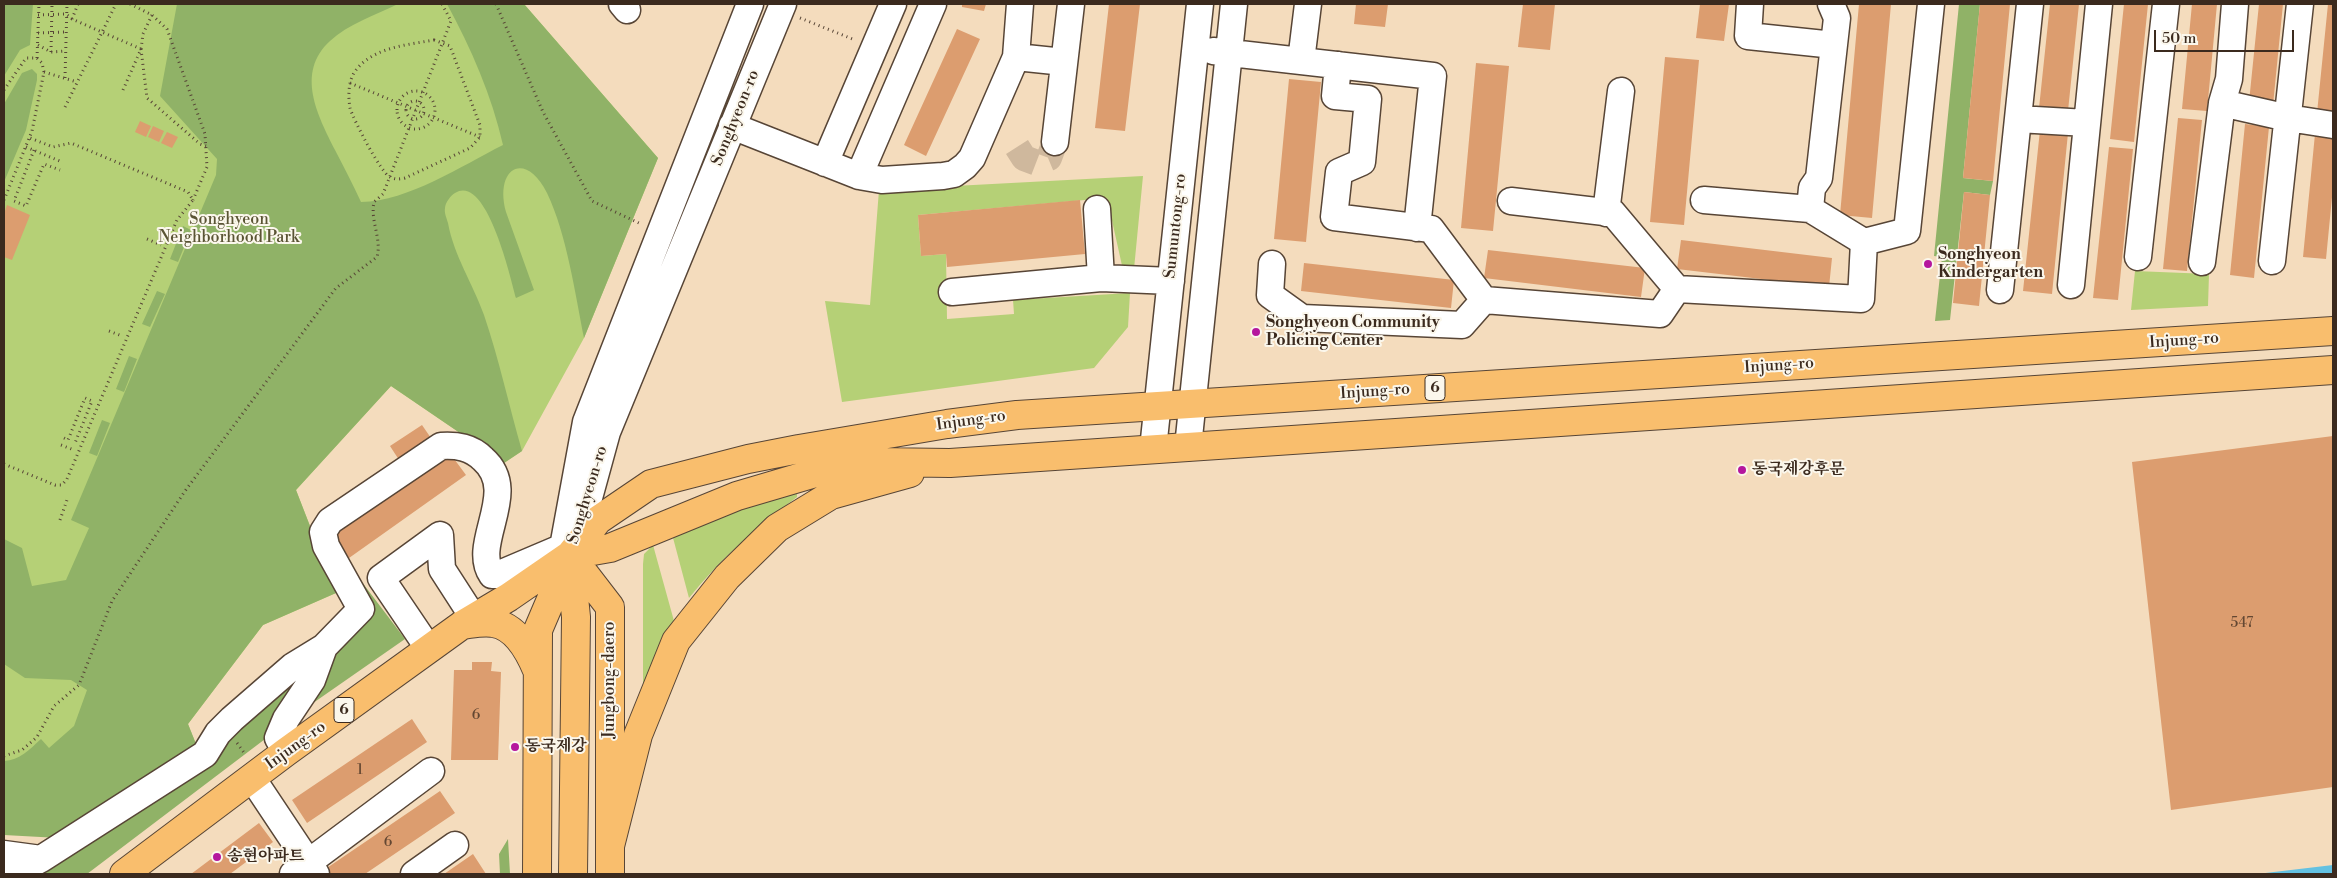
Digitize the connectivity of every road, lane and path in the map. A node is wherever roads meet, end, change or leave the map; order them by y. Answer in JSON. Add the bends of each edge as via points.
{"nodes":[{"id":1,"x":39,"y":4,"type":"edge"},
{"id":2,"x":52,"y":4,"type":"edge"},
{"id":3,"x":67,"y":4,"type":"edge"},
{"id":4,"x":78,"y":4,"type":"edge"},
{"id":5,"x":116,"y":4,"type":"edge"},
{"id":6,"x":130,"y":4,"type":"edge"},
{"id":7,"x":442,"y":4,"type":"edge"},
{"id":8,"x":496,"y":4,"type":"edge"},
{"id":9,"x":750,"y":4,"type":"edge"},
{"id":10,"x":893,"y":4,"type":"edge"},
{"id":11,"x":933,"y":4,"type":"edge"},
{"id":12,"x":1020,"y":4,"type":"edge"},
{"id":13,"x":1071,"y":4,"type":"edge"},
{"id":14,"x":1200,"y":4,"type":"edge"},
{"id":15,"x":1234,"y":4,"type":"edge"},
{"id":16,"x":1308,"y":4,"type":"edge"},
{"id":17,"x":1750,"y":4,"type":"edge"},
{"id":18,"x":1831,"y":4,"type":"edge"},
{"id":19,"x":1930,"y":4,"type":"edge"},
{"id":20,"x":2030,"y":4,"type":"edge"},
{"id":21,"x":2099,"y":4,"type":"edge"},
{"id":22,"x":2166,"y":4,"type":"edge"},
{"id":23,"x":2235,"y":4,"type":"edge"},
{"id":24,"x":2300,"y":4,"type":"edge"},
{"id":25,"x":790,"y":10,"type":"edge"},
{"id":26,"x":66,"y":14,"type":"junction"},
{"id":27,"x":38,"y":15,"type":"junction"},
{"id":28,"x":52,"y":15,"type":"junction"},
{"id":29,"x":152,"y":15,"type":"junction"},
{"id":30,"x":72,"y":19,"type":"junction"},
{"id":31,"x":101,"y":31,"type":"junction"},
{"id":32,"x":66,"y":32,"type":"junction"},
{"id":33,"x":38,"y":33,"type":"junction"},
{"id":34,"x":52,"y":33,"type":"junction"},
{"id":35,"x":442,"y":43,"type":"junction"},
{"id":36,"x":38,"y":45,"type":"junction"},
{"id":37,"x":1834,"y":46,"type":"junction"},
{"id":38,"x":874,"y":48,"type":"junction"},
{"id":39,"x":140,"y":49,"type":"junction"},
{"id":40,"x":1195,"y":49,"type":"junction"},
{"id":41,"x":66,"y":51,"type":"junction"},
{"id":42,"x":51,"y":52,"type":"junction"},
{"id":43,"x":1228,"y":52,"type":"junction"},
{"id":44,"x":1016,"y":57,"type":"junction"},
{"id":45,"x":37,"y":58,"type":"junction"},
{"id":46,"x":1301,"y":61,"type":"junction"},
{"id":47,"x":1064,"y":62,"type":"junction"},
{"id":48,"x":1338,"y":65,"type":"junction"},
{"id":49,"x":44,"y":72,"type":"junction"},
{"id":50,"x":65,"y":78,"type":"junction"},
{"id":51,"x":77,"y":82,"type":"junction"},
{"id":52,"x":350,"y":83,"type":"junction"},
{"id":53,"x":4,"y":90,"type":"edge"},
{"id":54,"x":123,"y":90,"type":"dead end"},
{"id":55,"x":1622,"y":91,"type":"dead end"},
{"id":56,"x":423,"y":92,"type":"junction"},
{"id":57,"x":419,"y":101,"type":"junction"},
{"id":58,"x":398,"y":103,"type":"junction"},
{"id":59,"x":2222,"y":104,"type":"junction"},
{"id":60,"x":407,"y":106,"type":"junction"},
{"id":61,"x":66,"y":107,"type":"dead end"},
{"id":62,"x":416,"y":110,"type":"junction"},
{"id":63,"x":424,"y":113,"type":"junction"},
{"id":64,"x":434,"y":117,"type":"junction"},
{"id":65,"x":2288,"y":118,"type":"junction"},
{"id":66,"x":412,"y":119,"type":"junction"},
{"id":67,"x":2018,"y":119,"type":"junction"},
{"id":68,"x":2087,"y":123,"type":"junction"},
{"id":69,"x":2333,"y":125,"type":"edge"},
{"id":70,"x":732,"y":126,"type":"junction"},
{"id":71,"x":409,"y":128,"type":"junction"},
{"id":72,"x":480,"y":136,"type":"junction"},
{"id":73,"x":30,"y":138,"type":"junction"},
{"id":74,"x":1055,"y":142,"type":"tunnel mouth"},
{"id":75,"x":206,"y":146,"type":"junction"},
{"id":76,"x":26,"y":147,"type":"junction"},
{"id":77,"x":34,"y":150,"type":"junction"},
{"id":78,"x":62,"y":162,"type":"dead end"},
{"id":79,"x":825,"y":163,"type":"junction"},
{"id":80,"x":60,"y":170,"type":"dead end"},
{"id":81,"x":859,"y":176,"type":"junction"},
{"id":82,"x":390,"y":177,"type":"junction"},
{"id":83,"x":1809,"y":192,"type":"junction"},
{"id":84,"x":4,"y":200,"type":"edge"},
{"id":85,"x":193,"y":200,"type":"junction"},
{"id":86,"x":1704,"y":200,"type":"dead end"},
{"id":87,"x":1511,"y":201,"type":"dead end"},
{"id":88,"x":1097,"y":209,"type":"dead end"},
{"id":89,"x":1606,"y":213,"type":"junction"},
{"id":90,"x":644,"y":225,"type":"dead end"},
{"id":91,"x":1417,"y":228,"type":"junction"},
{"id":92,"x":147,"y":239,"type":"dead end"},
{"id":93,"x":1864,"y":242,"type":"junction"},
{"id":94,"x":160,"y":245,"type":"dead end"},
{"id":95,"x":2138,"y":257,"type":"dead end"},
{"id":96,"x":2272,"y":261,"type":"dead end"},
{"id":97,"x":2202,"y":262,"type":"dead end"},
{"id":98,"x":1272,"y":264,"type":"dead end"},
{"id":99,"x":1101,"y":278,"type":"junction"},
{"id":100,"x":1170,"y":281,"type":"junction"},
{"id":101,"x":2070,"y":285,"type":"dead end"},
{"id":102,"x":1677,"y":289,"type":"junction"},
{"id":103,"x":2000,"y":290,"type":"dead end"},
{"id":104,"x":952,"y":292,"type":"dead end"},
{"id":105,"x":1484,"y":300,"type":"junction"},
{"id":106,"x":109,"y":331,"type":"dead end"},
{"id":107,"x":2333,"y":331,"type":"edge"},
{"id":108,"x":122,"y":336,"type":"dead end"},
{"id":109,"x":2333,"y":370,"type":"edge"},
{"id":110,"x":1193,"y":404,"type":"junction"},
{"id":111,"x":1158,"y":406,"type":"junction"},
{"id":112,"x":64,"y":438,"type":"dead end"},
{"id":113,"x":77,"y":444,"type":"dead end"},
{"id":114,"x":62,"y":445,"type":"dead end"},
{"id":115,"x":1188,"y":446,"type":"junction"},
{"id":116,"x":1153,"y":449,"type":"junction"},
{"id":117,"x":74,"y":450,"type":"dead end"},
{"id":118,"x":950,"y":463,"type":"junction"},
{"id":119,"x":4,"y":464,"type":"edge"},
{"id":120,"x":67,"y":500,"type":"dead end"},
{"id":121,"x":60,"y":520,"type":"dead end"},
{"id":122,"x":567,"y":551,"type":"junction"},
{"id":123,"x":467,"y":621,"type":"junction"},
{"id":124,"x":324,"y":647,"type":"junction"},
{"id":125,"x":429,"y":649,"type":"junction"},
{"id":126,"x":538,"y":673,"type":"junction"},
{"id":127,"x":286,"y":752,"type":"junction"},
{"id":128,"x":4,"y":756,"type":"edge"},
{"id":129,"x":431,"y":771,"type":"dead end"},
{"id":130,"x":252,"y":778,"type":"junction"},
{"id":131,"x":455,"y":845,"type":"dead end"},
{"id":132,"x":610,"y":846,"type":"junction"},
{"id":133,"x":4,"y":854,"type":"edge"},
{"id":134,"x":41,"y":859,"type":"junction"},
{"id":135,"x":306,"y":871,"type":"edge"},
{"id":136,"x":13,"y":874,"type":"edge"},
{"id":137,"x":124,"y":874,"type":"edge"},
{"id":138,"x":414,"y":874,"type":"edge"},
{"id":139,"x":537,"y":874,"type":"edge"},
{"id":140,"x":573,"y":874,"type":"edge"},
{"id":141,"x":610,"y":874,"type":"edge"}],
"edges":[{"from":1,"to":27,"type":"path"},
{"from":2,"to":28,"type":"path"},
{"from":3,"to":26,"type":"path"},
{"from":4,"to":30,"type":"path"},
{"from":5,"to":31,"type":"path"},
{"from":6,"to":29,"type":"path"},
{"from":7,"to":35,"type":"path","via":[[451,21]]},
{"from":8,"to":90,"type":"path","via":[[543,112],[592,201]]},
{"from":9,"to":122,"type":"street","name":"Songhyeon-ro","via":[[586,422]]},
{"from":10,"to":38,"type":"street"},
{"from":11,"to":81,"type":"street"},
{"from":12,"to":44,"type":"street"},
{"from":13,"to":47,"type":"street"},
{"from":14,"to":40,"type":"street","name":"Sumuntong-ro"},
{"from":15,"to":43,"type":"street"},
{"from":16,"to":46,"type":"street"},
{"from":17,"to":37,"type":"street","via":[[1748,36]]},
{"from":18,"to":37,"type":"street","via":[[1837,18]]},
{"from":19,"to":93,"type":"street","via":[[1907,232]]},
{"from":20,"to":67,"type":"street"},
{"from":21,"to":68,"type":"street"},
{"from":22,"to":95,"type":"street"},
{"from":23,"to":59,"type":"street","via":[[2229,79]]},
{"from":24,"to":65,"type":"street"},
{"from":25,"to":38,"type":"path"},
{"from":25,"to":70,"type":"street","name":"Songhyeon-ro"},
{"from":26,"to":28,"type":"path"},
{"from":26,"to":30,"type":"path"},
{"from":26,"to":32,"type":"path"},
{"from":27,"to":28,"type":"path"},
{"from":27,"to":33,"type":"path"},
{"from":28,"to":34,"type":"path"},
{"from":29,"to":39,"type":"path"},
{"from":29,"to":75,"type":"path","via":[[167,29],[205,134]]},
{"from":30,"to":31,"type":"path"},
{"from":31,"to":39,"type":"path"},
{"from":31,"to":51,"type":"path"},
{"from":32,"to":34,"type":"path"},
{"from":32,"to":41,"type":"path"},
{"from":33,"to":34,"type":"path"},
{"from":33,"to":36,"type":"path"},
{"from":34,"to":42,"type":"path"},
{"from":35,"to":52,"type":"path","via":[[434,40],[396,46],[356,70]]},
{"from":35,"to":56,"type":"path"},
{"from":35,"to":72,"type":"path","via":[[450,46],[480,125]]},
{"from":36,"to":42,"type":"path"},
{"from":36,"to":45,"type":"path"},
{"from":37,"to":83,"type":"street","via":[[1819,178]]},
{"from":38,"to":79,"type":"street"},
{"from":39,"to":54,"type":"path"},
{"from":39,"to":75,"type":"path","via":[[147,98]]},
{"from":40,"to":43,"type":"street"},
{"from":40,"to":100,"type":"street","name":"Sumuntong-ro"},
{"from":41,"to":42,"type":"path"},
{"from":41,"to":50,"type":"path"},
{"from":43,"to":46,"type":"street"},
{"from":43,"to":110,"type":"street"},
{"from":44,"to":47,"type":"street"},
{"from":44,"to":81,"type":"street","via":[[972,158],[965,166],[954,174],[943,176],[882,180]]},
{"from":45,"to":49,"type":"path","via":[[42,62]]},
{"from":45,"to":53,"type":"path","via":[[26,58],[20,63]]},
{"from":46,"to":48,"type":"street"},
{"from":47,"to":74,"type":"street"},
{"from":48,"to":91,"type":"street","via":[[1433,76]]},
{"from":48,"to":91,"type":"street","via":[[1335,96],[1368,99],[1362,162],[1339,172],[1334,217]]},
{"from":49,"to":50,"type":"path"},
{"from":49,"to":73,"type":"path"},
{"from":50,"to":51,"type":"path"},
{"from":51,"to":61,"type":"path"},
{"from":52,"to":58,"type":"path"},
{"from":52,"to":82,"type":"path","via":[[350,109],[380,168]]},
{"from":55,"to":89,"type":"street"},
{"from":56,"to":57,"type":"path"},
{"from":56,"to":58,"type":"path","via":[[406,94]]},
{"from":56,"to":64,"type":"path","via":[[432,100]]},
{"from":57,"to":60,"type":"path"},
{"from":57,"to":62,"type":"path"},
{"from":57,"to":63,"type":"path","via":[[424,105]]},
{"from":58,"to":60,"type":"path"},
{"from":58,"to":71,"type":"path","via":[[397,114]]},
{"from":59,"to":65,"type":"street"},
{"from":59,"to":97,"type":"street"},
{"from":60,"to":62,"type":"path"},
{"from":60,"to":66,"type":"path","via":[[406,112]]},
{"from":62,"to":63,"type":"path"},
{"from":62,"to":66,"type":"path"},
{"from":63,"to":64,"type":"path"},
{"from":63,"to":66,"type":"path","via":[[418,119]]},
{"from":64,"to":71,"type":"path","via":[[426,126]]},
{"from":64,"to":72,"type":"path"},
{"from":65,"to":69,"type":"street"},
{"from":65,"to":96,"type":"street"},
{"from":66,"to":71,"type":"path"},
{"from":67,"to":68,"type":"street"},
{"from":67,"to":103,"type":"street"},
{"from":68,"to":101,"type":"street"},
{"from":70,"to":79,"type":"street"},
{"from":70,"to":122,"type":"street","name":"Songhyeon-ro","via":[[607,432],[581,526]]},
{"from":71,"to":82,"type":"path"},
{"from":72,"to":82,"type":"path","via":[[470,148],[405,178]]},
{"from":73,"to":76,"type":"path"},
{"from":73,"to":85,"type":"path","via":[[53,147],[71,143],[188,192]]},
{"from":75,"to":85,"type":"path","via":[[207,167]]},
{"from":76,"to":77,"type":"path"},
{"from":76,"to":84,"type":"path"},
{"from":77,"to":78,"type":"path"},
{"from":77,"to":80,"type":"path","via":[[14,201],[26,206],[44,164]]},
{"from":79,"to":81,"type":"street"},
{"from":82,"to":128,"type":"path","via":[[372,210],[379,243],[377,257],[336,288],[185,491],[112,600],[79,685],[54,706],[37,737],[22,750]]},
{"from":83,"to":86,"type":"street"},
{"from":83,"to":93,"type":"street"},
{"from":85,"to":119,"type":"path","via":[[176,220],[67,479],[55,485]]},
{"from":87,"to":89,"type":"street"},
{"from":88,"to":99,"type":"street"},
{"from":89,"to":102,"type":"street","via":[[1613,214]]},
{"from":91,"to":105,"type":"street","via":[[1431,230]]},
{"from":92,"to":94,"type":"path"},
{"from":93,"to":102,"type":"street","via":[[1862,299]]},
{"from":98,"to":105,"type":"street","via":[[1270,295],[1302,318],[1462,325]]},
{"from":99,"to":100,"type":"street"},
{"from":99,"to":104,"type":"street"},
{"from":100,"to":111,"type":"street","name":"Sumuntong-ro"},
{"from":102,"to":105,"type":"street","via":[[1660,314]]},
{"from":106,"to":108,"type":"path"},
{"from":107,"to":110,"type":"main road","name":"Injung-ro","number":"6"},
{"from":109,"to":115,"type":"main road","name":"Injung-ro","number":"6"},
{"from":110,"to":111,"type":"main road","name":"Injung-ro","number":"6"},
{"from":110,"to":115,"type":"street"},
{"from":111,"to":116,"type":"street","name":"Sumuntong-ro"},
{"from":111,"to":122,"type":"main road","name":"Injung-ro","number":"6","via":[[1017,415],[947,424],[748,459],[651,484],[598,520]]},
{"from":112,"to":113,"type":"path","via":[[68,440],[85,398],[92,401]]},
{"from":114,"to":117,"type":"path"},
{"from":115,"to":116,"type":"main road","name":"Injung-ro","number":"6"},
{"from":116,"to":118,"type":"main road","name":"Injung-ro","number":"6"},
{"from":118,"to":122,"type":"main road","name":"Injung-ro","number":"6","via":[[877,462],[816,473],[737,496],[610,548]]},
{"from":118,"to":132,"type":"main road","via":[[831,495],[777,528],[727,577],[676,641],[638,735]]},
{"from":120,"to":121,"type":"path"},
{"from":122,"to":123,"type":"main road","name":"Injung-ro","number":"6","via":[[509,597]]},
{"from":122,"to":124,"type":"street","via":[[492,575],[486,555],[497,502],[497,483],[492,466],[478,454],[458,445],[441,446],[330,521],[323,532],[326,546],[361,609]]},
{"from":122,"to":126,"type":"main road","via":[[538,630]]},
{"from":122,"to":132,"type":"main road","name":"Jungbong-daero","via":[[610,607]]},
{"from":122,"to":140,"type":"main road","via":[[576,617]]},
{"from":123,"to":125,"type":"main road","name":"Injung-ro","number":"6"},
{"from":123,"to":125,"type":"street","via":[[442,569],[440,535],[381,578]]},
{"from":123,"to":126,"type":"main road","via":[[494,623],[515,634],[528,649]]},
{"from":124,"to":127,"type":"street","via":[[312,680],[286,719],[278,738]]},
{"from":124,"to":134,"type":"street","via":[[293,666],[232,719],[218,733],[205,754]]},
{"from":125,"to":127,"type":"main road","name":"Injung-ro","number":"6"},
{"from":126,"to":139,"type":"main road"},
{"from":127,"to":130,"type":"main road","name":"Injung-ro","number":"6"},
{"from":129,"to":135,"type":"street"},
{"from":130,"to":135,"type":"street"},
{"from":130,"to":137,"type":"main road","name":"Injung-ro","number":"6"},
{"from":131,"to":138,"type":"street"},
{"from":132,"to":141,"type":"main road","name":"Jungbong-daero"},
{"from":133,"to":134,"type":"street"},
{"from":134,"to":136,"type":"street"}]}
